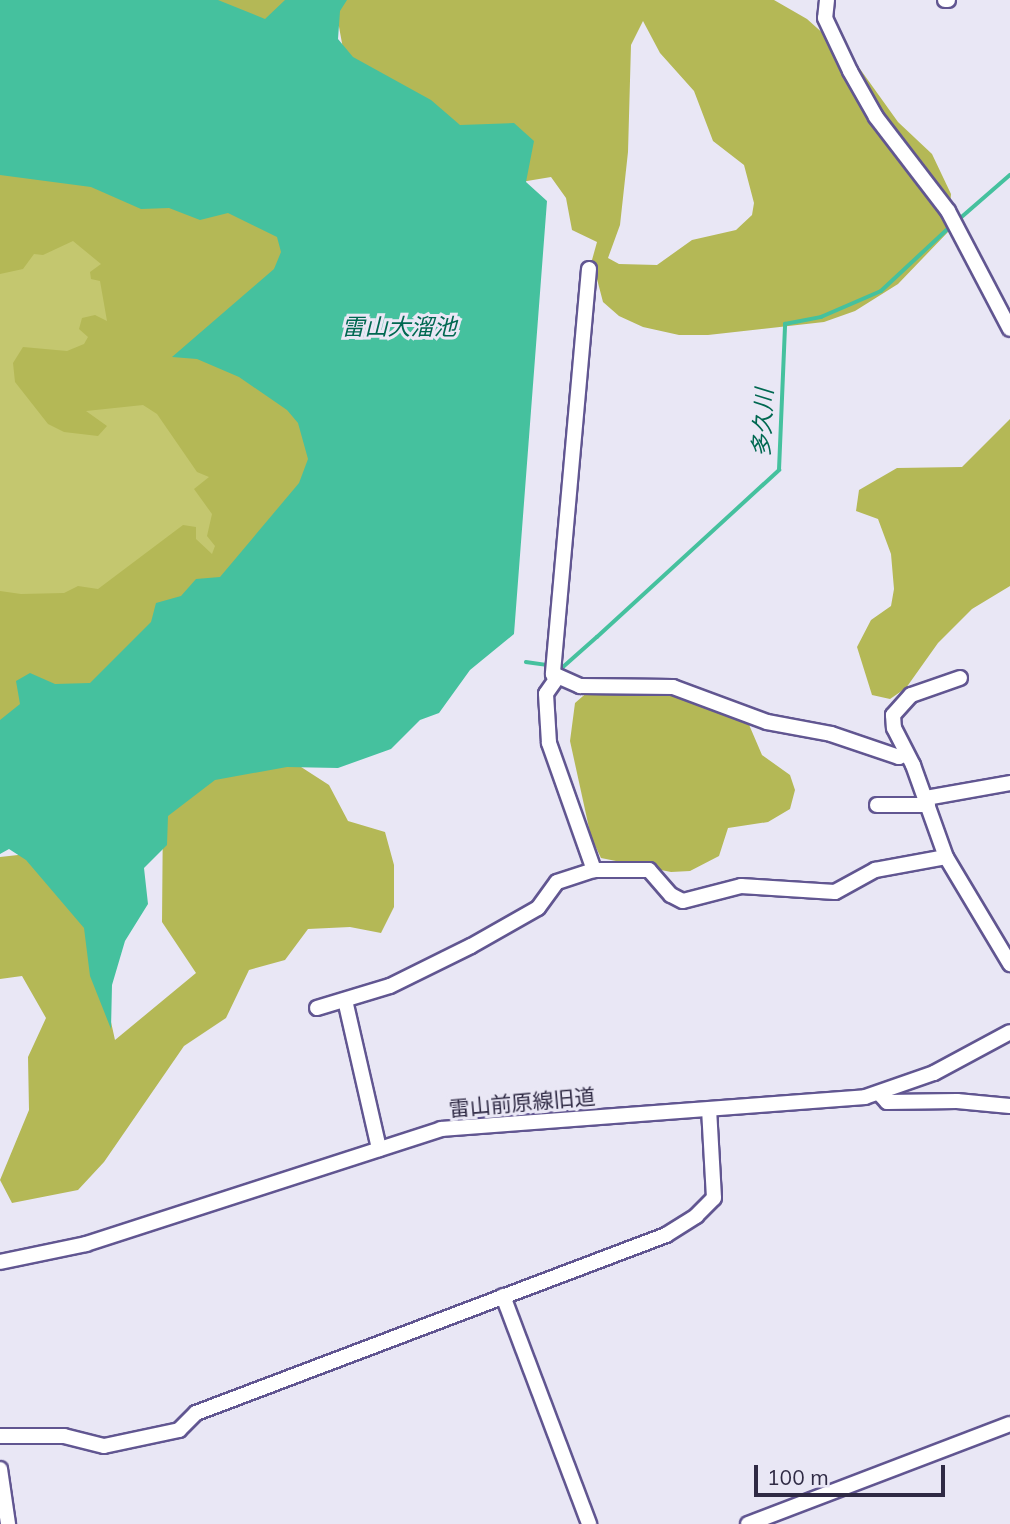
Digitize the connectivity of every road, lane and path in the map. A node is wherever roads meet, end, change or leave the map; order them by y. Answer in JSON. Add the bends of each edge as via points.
{"nodes":[{"id":1,"x":827,"y":0,"type":"edge"},
{"id":2,"x":589,"y":269,"type":"dead end"},
{"id":3,"x":1010,"y":329,"type":"edge"},
{"id":4,"x":554,"y":671,"type":"junction"},
{"id":5,"x":960,"y":678,"type":"dead end"},
{"id":6,"x":905,"y":753,"type":"junction"},
{"id":7,"x":1010,"y":783,"type":"edge"},
{"id":8,"x":927,"y":801,"type":"junction"},
{"id":9,"x":877,"y":805,"type":"dead end"},
{"id":10,"x":946,"y":858,"type":"junction"},
{"id":11,"x":594,"y":870,"type":"junction"},
{"id":12,"x":1010,"y":964,"type":"edge"},
{"id":13,"x":345,"y":1000,"type":"junction"},
{"id":14,"x":317,"y":1008,"type":"dead end"},
{"id":15,"x":1010,"y":1032,"type":"edge"},
{"id":16,"x":879,"y":1093,"type":"junction"},
{"id":17,"x":1010,"y":1106,"type":"edge"},
{"id":18,"x":709,"y":1109,"type":"junction"},
{"id":19,"x":379,"y":1149,"type":"junction"},
{"id":20,"x":0,"y":1262,"type":"edge"},
{"id":21,"x":503,"y":1296,"type":"junction"},
{"id":22,"x":1010,"y":1424,"type":"edge"},
{"id":23,"x":0,"y":1436,"type":"edge"},
{"id":24,"x":0,"y":1469,"type":"edge"},
{"id":25,"x":8,"y":1524,"type":"edge"},
{"id":26,"x":589,"y":1524,"type":"edge"},
{"id":27,"x":748,"y":1524,"type":"edge"}],
"edges":[{"from":1,"to":3,"type":"street","via":[[830,33],[869,105],[948,211]]},
{"from":2,"to":4,"type":"street"},
{"from":4,"to":6,"type":"street","via":[[580,686],[673,687],[767,722],[831,734],[899,757]]},
{"from":4,"to":11,"type":"street","via":[[546,694],[549,743]]},
{"from":5,"to":6,"type":"street","via":[[911,695],[899,705],[894,727]]},
{"from":6,"to":8,"type":"street"},
{"from":7,"to":8,"type":"street"},
{"from":8,"to":9,"type":"street"},
{"from":8,"to":10,"type":"street"},
{"from":10,"to":11,"type":"street","via":[[875,870],[835,892],[741,886],[683,901],[671,895],[649,870]]},
{"from":10,"to":12,"type":"street"},
{"from":11,"to":13,"type":"street","via":[[557,882],[538,908],[471,946],[390,986]]},
{"from":13,"to":14,"type":"street"},
{"from":13,"to":19,"type":"street"},
{"from":15,"to":16,"type":"street","name":"雷山前原線旧道","via":[[934,1073]]},
{"from":16,"to":17,"type":"street","via":[[887,1102]]},
{"from":16,"to":18,"type":"street","name":"雷山前原線旧道"},
{"from":18,"to":19,"type":"street","name":"雷山前原線旧道","via":[[479,1124],[441,1129]]},
{"from":18,"to":21,"type":"street","via":[[716,1186],[714,1198],[696,1216],[666,1235]]},
{"from":19,"to":20,"type":"street","name":"雷山前原線旧道","via":[[96,1242]]},
{"from":21,"to":23,"type":"street","via":[[195,1413],[179,1430],[134,1443],[104,1446],[64,1436]]},
{"from":21,"to":26,"type":"street"},
{"from":22,"to":27,"type":"street"},
{"from":24,"to":25,"type":"street"}]}
